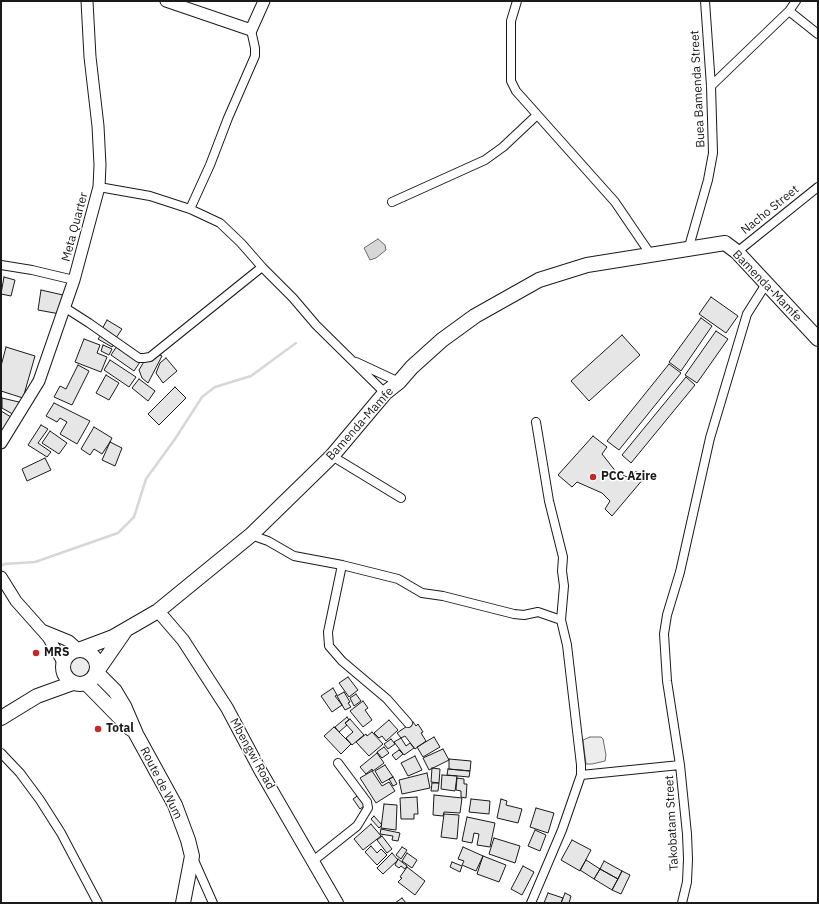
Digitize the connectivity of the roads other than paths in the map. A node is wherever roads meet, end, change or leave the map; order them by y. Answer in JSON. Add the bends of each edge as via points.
{"nodes":[{"id":1,"x":87,"y":1,"type":"edge"},
{"id":2,"x":166,"y":1,"type":"edge"},
{"id":3,"x":264,"y":1,"type":"edge"},
{"id":4,"x":517,"y":1,"type":"edge"},
{"id":5,"x":705,"y":1,"type":"edge"},
{"id":6,"x":796,"y":1,"type":"edge"},
{"id":7,"x":789,"y":11,"type":"junction"},
{"id":8,"x":251,"y":30,"type":"junction"},
{"id":9,"x":818,"y":34,"type":"edge"},
{"id":10,"x":711,"y":86,"type":"junction"},
{"id":11,"x":537,"y":115,"type":"junction"},
{"id":12,"x":99,"y":187,"type":"junction"},
{"id":13,"x":818,"y":187,"type":"edge"},
{"id":14,"x":392,"y":202,"type":"dead end"},
{"id":15,"x":190,"y":209,"type":"junction"},
{"id":16,"x":689,"y":247,"type":"junction"},
{"id":17,"x":737,"y":252,"type":"junction"},
{"id":18,"x":651,"y":255,"type":"junction"},
{"id":19,"x":1,"y":265,"type":"edge"},
{"id":20,"x":262,"y":267,"type":"junction"},
{"id":21,"x":74,"y":280,"type":"junction"},
{"id":22,"x":766,"y":284,"type":"junction"},
{"id":23,"x":64,"y":308,"type":"junction"},
{"id":24,"x":818,"y":339,"type":"edge"},
{"id":25,"x":349,"y":359,"type":"junction"},
{"id":26,"x":399,"y":382,"type":"junction"},
{"id":27,"x":385,"y":393,"type":"junction"},
{"id":28,"x":536,"y":422,"type":"dead end"},
{"id":29,"x":1,"y":443,"type":"edge"},
{"id":30,"x":332,"y":456,"type":"junction"},
{"id":31,"x":401,"y":498,"type":"dead end"},
{"id":32,"x":251,"y":535,"type":"junction"},
{"id":33,"x":342,"y":565,"type":"junction"},
{"id":34,"x":1,"y":577,"type":"edge"},
{"id":35,"x":158,"y":610,"type":"junction"},
{"id":36,"x":561,"y":620,"type":"junction"},
{"id":37,"x":41,"y":630,"type":"junction"},
{"id":38,"x":126,"y":630,"type":"junction"},
{"id":39,"x":79,"y":649,"type":"junction"},
{"id":40,"x":63,"y":663,"type":"junction"},
{"id":41,"x":97,"y":672,"type":"junction"},
{"id":42,"x":79,"y":683,"type":"junction"},
{"id":43,"x":37,"y":696,"type":"junction"},
{"id":44,"x":1,"y":718,"type":"edge"},
{"id":45,"x":408,"y":723,"type":"dead end"},
{"id":46,"x":136,"y":734,"type":"junction"},
{"id":47,"x":1,"y":753,"type":"edge"},
{"id":48,"x":338,"y":763,"type":"dead end"},
{"id":49,"x":680,"y":765,"type":"junction"},
{"id":50,"x":581,"y":775,"type":"junction"},
{"id":51,"x":192,"y":856,"type":"junction"},
{"id":52,"x":313,"y":861,"type":"junction"},
{"id":53,"x":98,"y":903,"type":"edge"},
{"id":54,"x":183,"y":903,"type":"edge"},
{"id":55,"x":213,"y":903,"type":"edge"},
{"id":56,"x":337,"y":903,"type":"edge"},
{"id":57,"x":532,"y":903,"type":"edge"},
{"id":58,"x":682,"y":903,"type":"edge"}],
"edges":[{"from":1,"to":12,"type":"main road","name":"Meta Quarter","via":[[98,126]]},
{"from":2,"to":8,"type":"main road"},
{"from":3,"to":8,"type":"main road"},
{"from":4,"to":11,"type":"street","via":[[510,21],[512,81],[516,91]]},
{"from":5,"to":10,"type":"street","name":"Buea Bamenda Street"},
{"from":6,"to":7,"type":"street"},
{"from":7,"to":9,"type":"street"},
{"from":7,"to":10,"type":"street"},
{"from":8,"to":15,"type":"street","via":[[255,56]]},
{"from":10,"to":16,"type":"street","name":"Buea Bamenda Street","via":[[713,153]]},
{"from":11,"to":14,"type":"street","via":[[485,160]]},
{"from":11,"to":18,"type":"street","via":[[615,202]]},
{"from":12,"to":15,"type":"street","via":[[150,196]]},
{"from":12,"to":21,"type":"main road","name":"Meta Quarter"},
{"from":13,"to":17,"type":"street","name":"Nacho Street"},
{"from":15,"to":20,"type":"street","via":[[220,223]]},
{"from":16,"to":17,"type":"highway","name":"Bamenda-Mamfe","via":[[724,243]]},
{"from":16,"to":18,"type":"highway","name":"Bamenda-Mamfe"},
{"from":17,"to":22,"type":"highway","name":"Bamenda-Mamfe"},
{"from":18,"to":26,"type":"highway","name":"Bamenda-Mamfe","via":[[587,265],[539,280],[476,316],[442,340]]},
{"from":19,"to":21,"type":"street"},
{"from":20,"to":23,"type":"street","via":[[150,357],[139,358]]},
{"from":20,"to":25,"type":"street"},
{"from":21,"to":23,"type":"main road","name":"Meta Quarter"},
{"from":22,"to":24,"type":"highway","name":"Bamenda-Mamfe"},
{"from":22,"to":49,"type":"street","name":"Takobatam Street","via":[[747,314],[710,438],[680,572],[667,615],[664,650]]},
{"from":23,"to":29,"type":"main road","name":"Meta Quarter","via":[[38,381]]},
{"from":25,"to":26,"type":"street"},
{"from":25,"to":27,"type":"street"},
{"from":26,"to":27,"type":"highway","name":"Bamenda-Mamfe"},
{"from":27,"to":30,"type":"highway","name":"Bamenda-Mamfe"},
{"from":28,"to":36,"type":"street","via":[[549,501],[563,557]]},
{"from":30,"to":31,"type":"street"},
{"from":30,"to":32,"type":"highway","name":"Bamenda-Mamfe"},
{"from":32,"to":33,"type":"street","via":[[268,540],[294,556]]},
{"from":32,"to":35,"type":"highway","name":"Bamenda-Mamfe"},
{"from":33,"to":36,"type":"street","via":[[398,579],[422,593],[514,614],[538,612]]},
{"from":33,"to":45,"type":"street","via":[[328,632],[330,646],[342,661],[388,699]]},
{"from":34,"to":37,"type":"main road","via":[[16,601]]},
{"from":35,"to":38,"type":"highway","name":"Bamenda-Mamfe"},
{"from":35,"to":52,"type":"main road","name":"Mbengwi Road","via":[[183,640],[227,708]]},
{"from":36,"to":50,"type":"street","via":[[567,645]]},
{"from":37,"to":39,"type":"main road","via":[[69,641]]},
{"from":37,"to":40,"type":"main road"},
{"from":38,"to":39,"type":"highway","name":"Bamenda-Mamfe"},
{"from":38,"to":41,"type":"highway","name":"Bamenda-Mamfe"},
{"from":39,"to":40,"type":"highway","via":[[69,653]]},
{"from":39,"to":41,"type":"highway","via":[[87,650],[96,658]]},
{"from":40,"to":42,"type":"highway","via":[[65,675]]},
{"from":40,"to":43,"type":"highway","via":[[55,678]]},
{"from":41,"to":42,"type":"highway","via":[[92,680]]},
{"from":41,"to":46,"type":"highway","via":[[115,691]]},
{"from":42,"to":43,"type":"highway"},
{"from":42,"to":46,"type":"highway"},
{"from":43,"to":44,"type":"highway"},
{"from":46,"to":51,"type":"highway","name":"Route de Wum","via":[[175,804]]},
{"from":47,"to":53,"type":"street","via":[[40,800],[61,833]]},
{"from":48,"to":52,"type":"street","via":[[368,802],[368,808],[357,826]]},
{"from":49,"to":50,"type":"street"},
{"from":49,"to":58,"type":"street","name":"Takobatam Street","via":[[688,859],[687,882]]},
{"from":50,"to":57,"type":"street"},
{"from":51,"to":54,"type":"highway","name":"Route de Wum"},
{"from":51,"to":55,"type":"street"},
{"from":52,"to":56,"type":"main road","name":"Mbengwi Road"}]}
